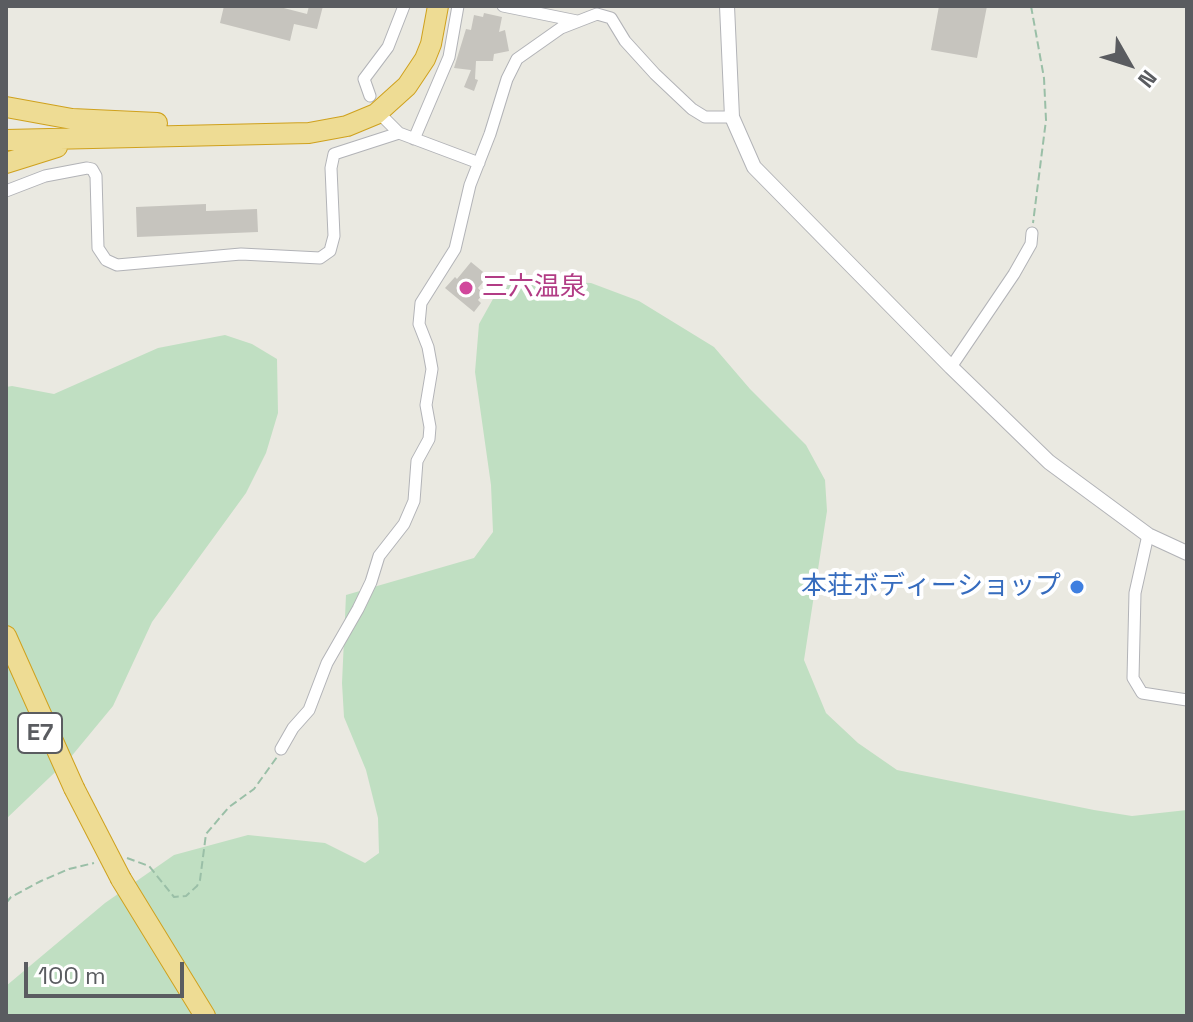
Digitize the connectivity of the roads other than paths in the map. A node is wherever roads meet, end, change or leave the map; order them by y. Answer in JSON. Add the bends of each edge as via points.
{"nodes":[{"id":1,"x":404,"y":6,"type":"edge"},
{"id":2,"x":425,"y":6,"type":"edge"},
{"id":3,"x":438,"y":6,"type":"edge"},
{"id":4,"x":458,"y":6,"type":"edge"},
{"id":5,"x":503,"y":6,"type":"edge"},
{"id":6,"x":727,"y":6,"type":"edge"},
{"id":7,"x":577,"y":21,"type":"junction"},
{"id":8,"x":370,"y":96,"type":"dead end"},
{"id":9,"x":6,"y":107,"type":"edge"},
{"id":10,"x":732,"y":117,"type":"junction"},
{"id":11,"x":385,"y":119,"type":"dead end"},
{"id":12,"x":133,"y":123,"type":"junction"},
{"id":13,"x":6,"y":129,"type":"edge"},
{"id":14,"x":399,"y":133,"type":"junction"},
{"id":15,"x":97,"y":139,"type":"junction"},
{"id":16,"x":414,"y":139,"type":"junction"},
{"id":17,"x":6,"y":140,"type":"edge"},
{"id":18,"x":6,"y":163,"type":"edge"},
{"id":19,"x":479,"y":163,"type":"junction"},
{"id":20,"x":6,"y":191,"type":"edge"},
{"id":21,"x":1032,"y":233,"type":"road end"},
{"id":22,"x":951,"y":367,"type":"junction"},
{"id":23,"x":1148,"y":535,"type":"junction"},
{"id":24,"x":1187,"y":553,"type":"edge"},
{"id":25,"x":6,"y":623,"type":"edge"},
{"id":26,"x":6,"y":636,"type":"edge"},
{"id":27,"x":12,"y":664,"type":"edge"},
{"id":28,"x":1187,"y":700,"type":"edge"},
{"id":29,"x":281,"y":749,"type":"road end"},
{"id":30,"x":118,"y":881,"type":"junction"},
{"id":31,"x":197,"y":1016,"type":"edge"},
{"id":32,"x":205,"y":1016,"type":"edge"}],
"edges":[{"from":1,"to":8,"type":"street","via":[[388,47],[364,79]]},
{"from":2,"to":12,"type":"highway","via":[[422,37],[407,71],[382,98],[348,116],[307,123]]},
{"from":3,"to":15,"type":"highway","via":[[435,32],[417,73],[387,107],[362,121],[309,133]]},
{"from":4,"to":16,"type":"street","via":[[449,57]]},
{"from":5,"to":7,"type":"street"},
{"from":6,"to":10,"type":"street"},
{"from":7,"to":10,"type":"street","via":[[597,14],[611,18],[625,41],[692,109],[705,117]]},
{"from":7,"to":19,"type":"street","via":[[517,59]]},
{"from":9,"to":12,"type":"highway"},
{"from":10,"to":22,"type":"street","via":[[754,167]]},
{"from":11,"to":14,"type":"street"},
{"from":12,"to":13,"type":"highway"},
{"from":14,"to":16,"type":"street"},
{"from":14,"to":20,"type":"street","via":[[334,154],[334,236],[330,251],[320,258],[241,254],[117,265],[98,248],[92,169],[45,176]]},
{"from":15,"to":17,"type":"highway"},
{"from":15,"to":18,"type":"highway"},
{"from":16,"to":19,"type":"street"},
{"from":19,"to":29,"type":"street","via":[[455,249],[421,303],[419,324],[432,369],[426,405],[430,427],[417,461],[414,501],[379,556],[309,710]]},
{"from":21,"to":22,"type":"street","via":[[1014,274]]},
{"from":22,"to":23,"type":"street","via":[[1049,462]]},
{"from":23,"to":24,"type":"street"},
{"from":23,"to":28,"type":"street","via":[[1135,593],[1133,678],[1142,693]]},
{"from":25,"to":27,"type":"highway"},
{"from":26,"to":27,"type":"highway","number":"E7"},
{"from":27,"to":30,"type":"highway","number":"E7","bridge":true},
{"from":30,"to":31,"type":"highway","number":"E7"},
{"from":30,"to":32,"type":"highway","number":"E7"}]}
